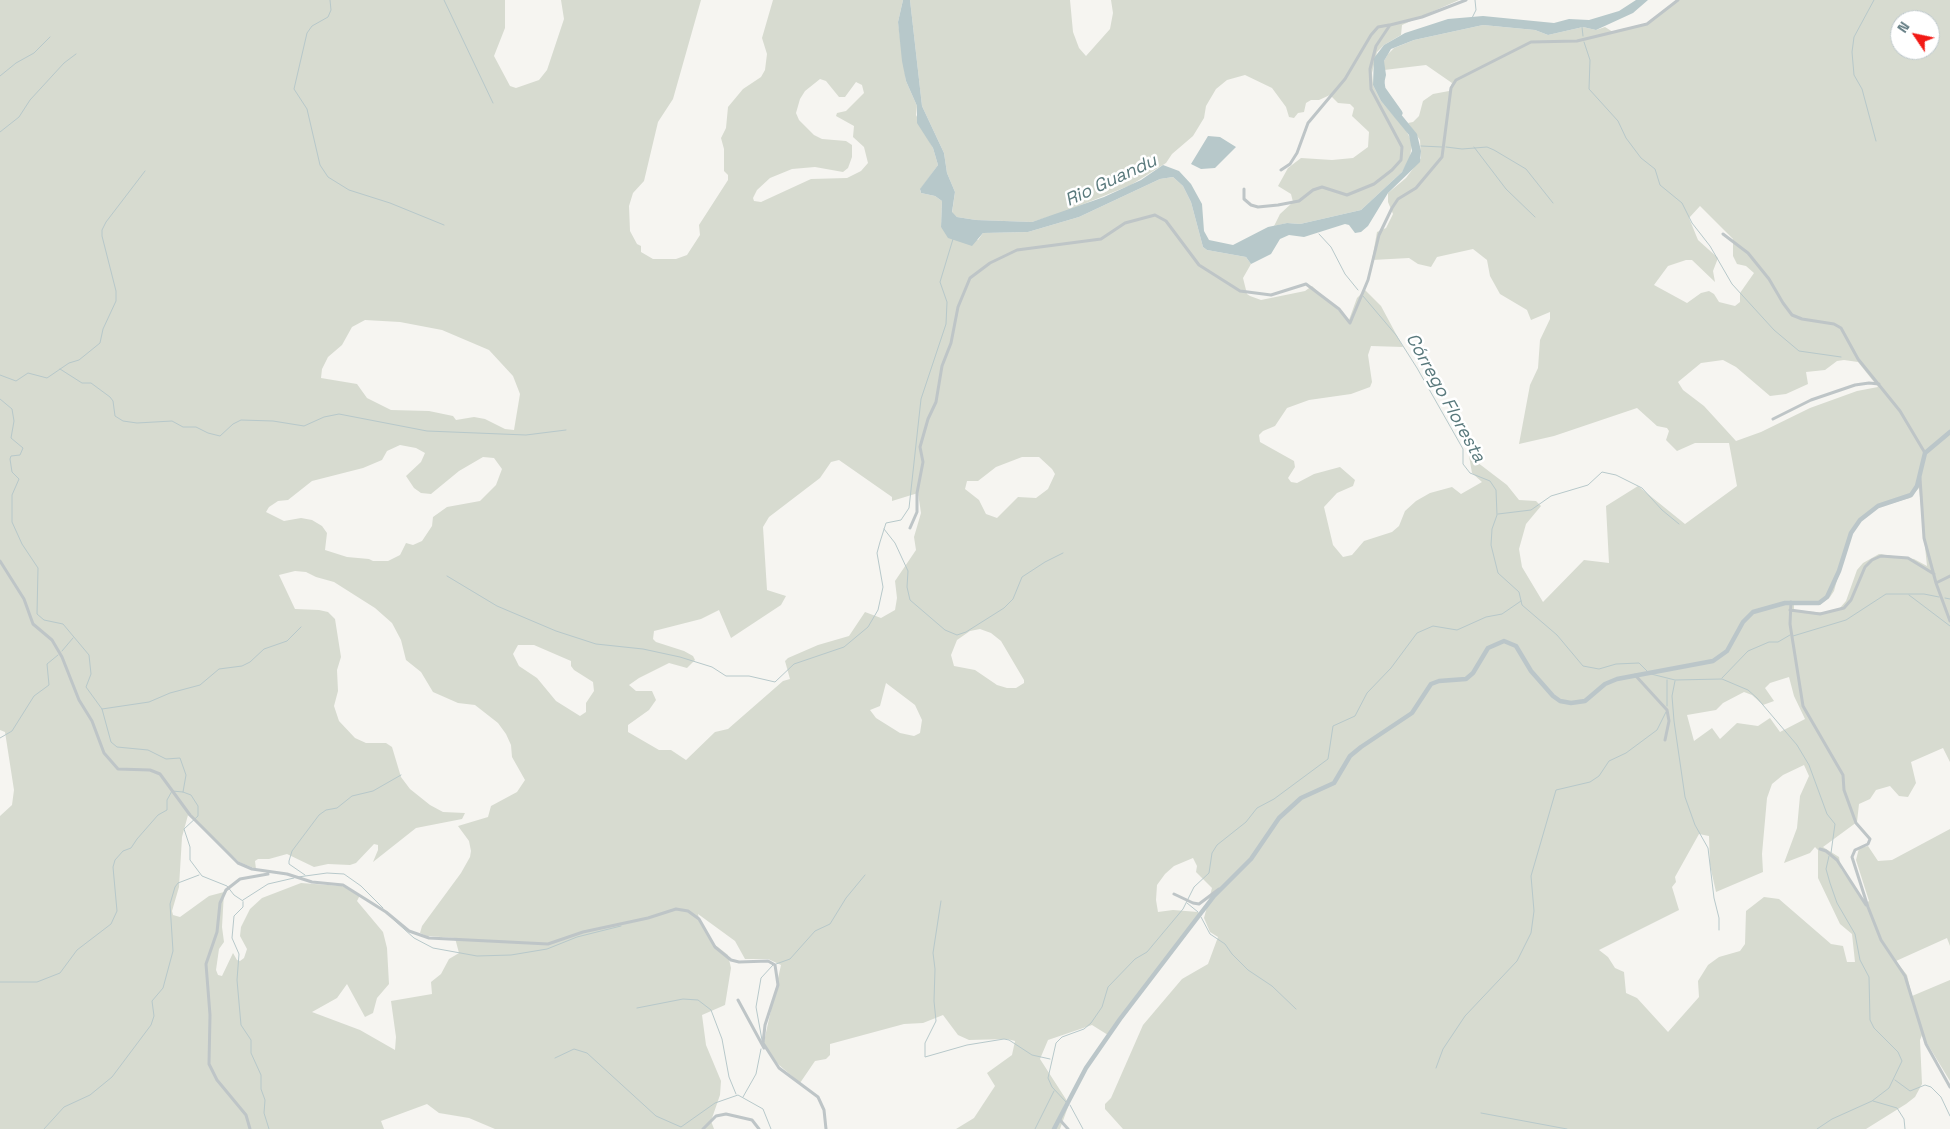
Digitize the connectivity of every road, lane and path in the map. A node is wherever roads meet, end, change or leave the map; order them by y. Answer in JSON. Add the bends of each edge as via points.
{"nodes":[{"id":1,"x":1466,"y":0,"type":"edge"},
{"id":2,"x":1678,"y":0,"type":"edge"},
{"id":3,"x":1390,"y":25,"type":"junction"},
{"id":4,"x":1281,"y":170,"type":"dead end"},
{"id":5,"x":1244,"y":189,"type":"dead end"},
{"id":6,"x":1723,"y":234,"type":"dead end"},
{"id":7,"x":1880,"y":385,"type":"junction"},
{"id":8,"x":1773,"y":418,"type":"dead end"},
{"id":9,"x":1950,"y":432,"type":"edge"},
{"id":10,"x":1925,"y":453,"type":"junction"},
{"id":11,"x":1919,"y":473,"type":"junction"},
{"id":12,"x":910,"y":528,"type":"dead end"},
{"id":13,"x":0,"y":561,"type":"edge"},
{"id":14,"x":1934,"y":574,"type":"junction"},
{"id":15,"x":1950,"y":576,"type":"edge"},
{"id":16,"x":1936,"y":583,"type":"junction"},
{"id":17,"x":1791,"y":602,"type":"junction"},
{"id":18,"x":1790,"y":610,"type":"junction"},
{"id":19,"x":1950,"y":621,"type":"edge"},
{"id":20,"x":1634,"y":675,"type":"junction"},
{"id":21,"x":1665,"y":740,"type":"dead end"},
{"id":22,"x":1820,"y":849,"type":"dead end"},
{"id":23,"x":272,"y":874,"type":"junction"},
{"id":24,"x":1224,"y":886,"type":"junction"},
{"id":25,"x":1174,"y":894,"type":"dead end"},
{"id":26,"x":1868,"y":907,"type":"junction"},
{"id":27,"x":738,"y":1000,"type":"dead end"},
{"id":28,"x":767,"y":1052,"type":"junction"},
{"id":29,"x":1950,"y":1087,"type":"edge"},
{"id":30,"x":1060,"y":1120,"type":"junction"},
{"id":31,"x":250,"y":1129,"type":"edge"},
{"id":32,"x":702,"y":1129,"type":"edge"},
{"id":33,"x":760,"y":1129,"type":"edge"},
{"id":34,"x":826,"y":1129,"type":"edge"},
{"id":35,"x":1054,"y":1129,"type":"edge"},
{"id":36,"x":1068,"y":1129,"type":"edge"}],
"edges":[{"from":1,"to":3,"type":"street"},
{"from":2,"to":12,"type":"street","via":[[1647,24],[1577,41],[1529,43],[1456,80],[1450,93],[1442,157],[1416,188],[1398,199],[1392,208],[1379,235],[1368,280],[1350,323],[1342,312],[1307,284],[1271,295],[1240,291],[1202,268],[1166,221],[1155,215],[1125,223],[1101,239],[1017,250],[990,263],[970,278],[958,307],[936,402],[920,446],[922,462],[917,514]]},
{"from":3,"to":4,"type":"street","via":[[1371,34],[1345,79],[1308,123],[1293,158]]},
{"from":3,"to":5,"type":"street","via":[[1374,52],[1370,80],[1374,97],[1400,140],[1402,154],[1398,164],[1374,184],[1347,195],[1322,187],[1299,201],[1258,206],[1246,202]]},
{"from":6,"to":7,"type":"street","via":[[1748,253],[1792,315],[1841,328],[1858,359]]},
{"from":7,"to":8,"type":"street","via":[[1855,385],[1811,400]]},
{"from":7,"to":10,"type":"street"},
{"from":9,"to":10,"type":"main road"},
{"from":10,"to":11,"type":"main road"},
{"from":11,"to":14,"type":"street","via":[[1924,538]]},
{"from":11,"to":17,"type":"main road","via":[[1917,486],[1911,495],[1878,506],[1860,520],[1851,533],[1827,597],[1819,603]]},
{"from":13,"to":23,"type":"street","via":[[24,599],[33,624],[52,640],[62,657],[79,700],[92,721],[101,749],[112,764],[121,770],[150,770],[160,774],[190,815],[229,856],[245,867]]},
{"from":14,"to":16,"type":"street"},
{"from":14,"to":18,"type":"street","via":[[1910,559],[1881,556],[1865,566],[1851,600],[1844,608],[1820,614]]},
{"from":15,"to":16,"type":"street"},
{"from":16,"to":19,"type":"street"},
{"from":17,"to":18,"type":"street"},
{"from":17,"to":20,"type":"main road","via":[[1753,612],[1726,652],[1713,661]]},
{"from":18,"to":26,"type":"street","via":[[1803,706],[1843,775],[1844,792],[1856,823],[1870,839],[1852,857]]},
{"from":20,"to":21,"type":"street","via":[[1667,710],[1669,721]]},
{"from":20,"to":24,"type":"main road","via":[[1605,684],[1585,701],[1565,702],[1545,688],[1513,644],[1504,641],[1494,644],[1470,676],[1463,680],[1430,684],[1412,713],[1360,747],[1348,759],[1334,783],[1292,805],[1251,859]]},
{"from":22,"to":26,"type":"street","via":[[1837,860]]},
{"from":23,"to":28,"type":"street","via":[[343,885],[409,931],[429,938],[548,944],[583,932],[676,909],[685,910],[699,919],[715,947],[731,960],[768,961],[775,965],[778,986],[763,1033]]},
{"from":23,"to":31,"type":"street","via":[[240,878],[226,890],[206,964],[209,1064],[217,1080],[246,1115]]},
{"from":24,"to":25,"type":"street","via":[[1199,904]]},
{"from":24,"to":30,"type":"main road","via":[[1185,932],[1096,1054]]},
{"from":26,"to":29,"type":"street","via":[[1881,940],[1905,976],[1926,1044]]},
{"from":27,"to":28,"type":"street","via":[[758,1042]]},
{"from":28,"to":34,"type":"street","via":[[783,1072],[818,1097],[824,1110]]},
{"from":30,"to":35,"type":"main road"},
{"from":30,"to":36,"type":"street"},
{"from":32,"to":33,"type":"street","via":[[716,1116],[728,1114],[752,1120]]}]}
